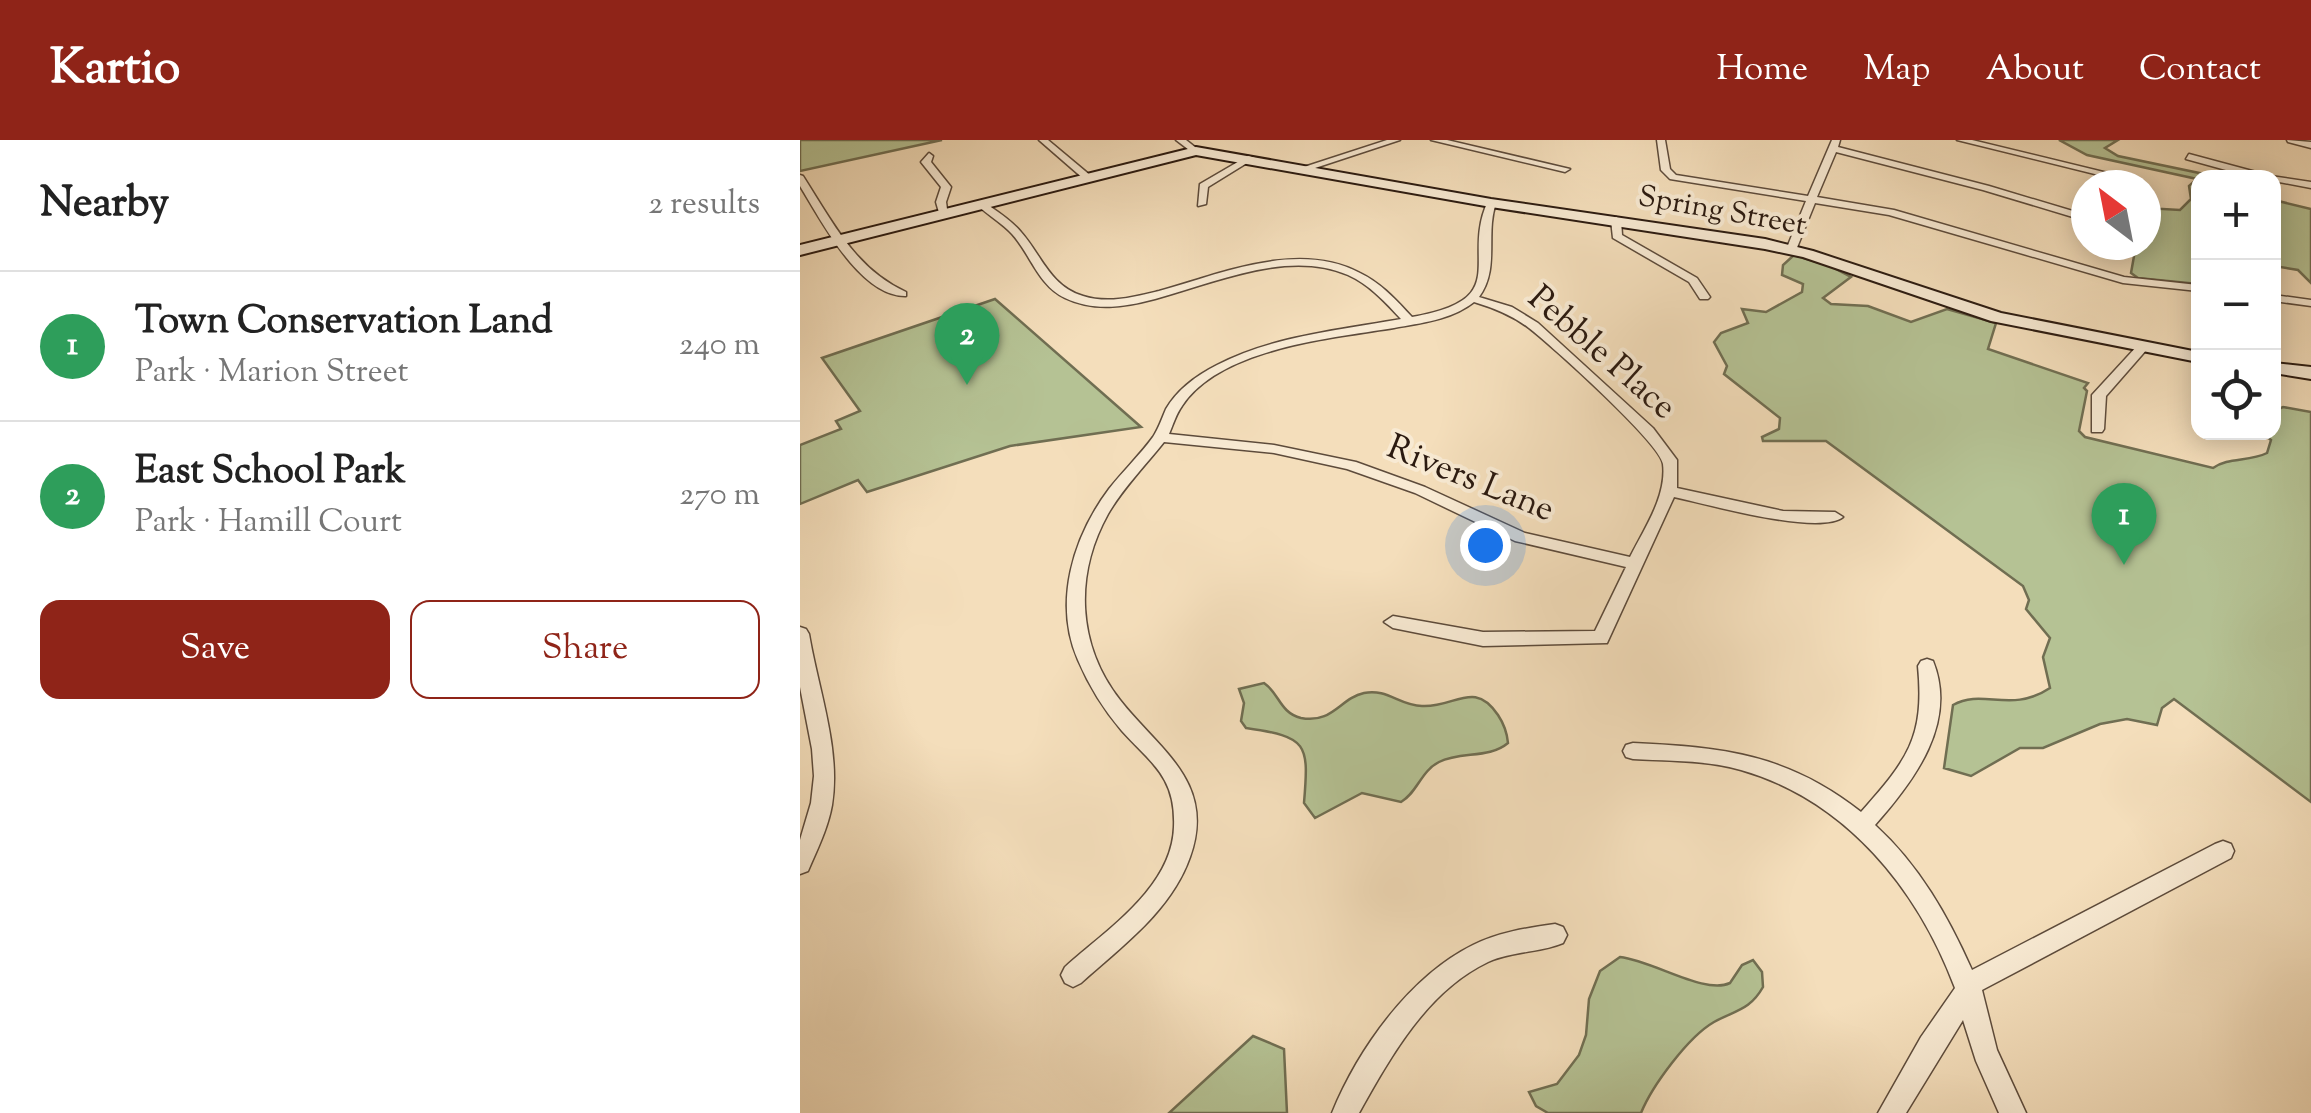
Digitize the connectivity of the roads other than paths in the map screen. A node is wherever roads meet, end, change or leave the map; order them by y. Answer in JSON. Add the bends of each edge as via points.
{"nodes":[{"id":1,"x":1044,"y":140,"type":"edge"},
{"id":2,"x":1180,"y":140,"type":"edge"},
{"id":3,"x":1396,"y":140,"type":"edge"},
{"id":4,"x":1435,"y":140,"type":"edge"},
{"id":5,"x":1661,"y":140,"type":"edge"},
{"id":6,"x":1960,"y":140,"type":"edge"},
{"id":7,"x":2291,"y":140,"type":"edge"},
{"id":8,"x":1834,"y":144,"type":"edge"},
{"id":9,"x":2311,"y":145,"type":"edge"},
{"id":10,"x":1226,"y":146,"type":"edge"},
{"id":11,"x":1196,"y":151,"type":"junction"},
{"id":12,"x":930,"y":156,"type":"dead end"},
{"id":13,"x":2189,"y":156,"type":"dead end"},
{"id":14,"x":1251,"y":158,"type":"junction"},
{"id":15,"x":1306,"y":168,"type":"junction"},
{"id":16,"x":1565,"y":168,"type":"dead end"},
{"id":17,"x":2088,"y":170,"type":"edge"},
{"id":18,"x":2241,"y":170,"type":"edge"},
{"id":19,"x":800,"y":178,"type":"edge"},
{"id":20,"x":1088,"y":178,"type":"junction"},
{"id":21,"x":2281,"y":180,"type":"edge"},
{"id":22,"x":2311,"y":185,"type":"edge"},
{"id":23,"x":1811,"y":199,"type":"junction"},
{"id":24,"x":1491,"y":203,"type":"junction"},
{"id":25,"x":1201,"y":204,"type":"dead end"},
{"id":26,"x":982,"y":205,"type":"junction"},
{"id":27,"x":944,"y":214,"type":"junction"},
{"id":28,"x":2071,"y":214,"type":"edge"},
{"id":29,"x":1616,"y":220,"type":"junction"},
{"id":30,"x":840,"y":240,"type":"junction"},
{"id":31,"x":800,"y":250,"type":"edge"},
{"id":32,"x":1791,"y":250,"type":"junction"},
{"id":33,"x":2191,"y":287,"type":"edge"},
{"id":34,"x":902,"y":294,"type":"dead end"},
{"id":35,"x":1704,"y":297,"type":"dead end"},
{"id":36,"x":1472,"y":298,"type":"junction"},
{"id":37,"x":2281,"y":299,"type":"edge"},
{"id":38,"x":2311,"y":303,"type":"edge"},
{"id":39,"x":1409,"y":320,"type":"junction"},
{"id":40,"x":2142,"y":348,"type":"junction"},
{"id":41,"x":2191,"y":356,"type":"edge"},
{"id":42,"x":2281,"y":369,"type":"edge"},
{"id":43,"x":2311,"y":373,"type":"edge"},
{"id":44,"x":2097,"y":429,"type":"dead end"},
{"id":45,"x":1161,"y":437,"type":"junction"},
{"id":46,"x":1669,"y":491,"type":"junction"},
{"id":47,"x":1836,"y":517,"type":"dead end"},
{"id":48,"x":1637,"y":564,"type":"junction"},
{"id":49,"x":1393,"y":622,"type":"dead end"},
{"id":50,"x":800,"y":634,"type":"edge"},
{"id":51,"x":1927,"y":666,"type":"dead end"},
{"id":52,"x":1633,"y":751,"type":"dead end"},
{"id":53,"x":1864,"y":824,"type":"junction"},
{"id":54,"x":2224,"y":851,"type":"dead end"},
{"id":55,"x":800,"y":864,"type":"edge"},
{"id":56,"x":1555,"y":935,"type":"dead end"},
{"id":57,"x":1073,"y":975,"type":"dead end"},
{"id":58,"x":1968,"y":988,"type":"junction"},
{"id":59,"x":1345,"y":1113,"type":"edge"},
{"id":60,"x":1891,"y":1113,"type":"edge"},
{"id":61,"x":2013,"y":1113,"type":"edge"}],
"edges":[{"from":1,"to":20,"type":"street"},
{"from":2,"to":11,"type":"street"},
{"from":3,"to":15,"type":"street"},
{"from":4,"to":16,"type":"street"},
{"from":5,"to":23,"type":"street","via":[[1673,177]]},
{"from":6,"to":17,"type":"street"},
{"from":7,"to":9,"type":"street"},
{"from":8,"to":23,"type":"street"},
{"from":8,"to":28,"type":"street"},
{"from":10,"to":11,"type":"street","name":"Spring Street"},
{"from":10,"to":14,"type":"street","name":"Spring Street"},
{"from":11,"to":20,"type":"street","name":"Spring Street"},
{"from":12,"to":27,"type":"street","via":[[926,163],[946,188]]},
{"from":13,"to":18,"type":"street"},
{"from":14,"to":15,"type":"street","name":"Spring Street"},
{"from":14,"to":25,"type":"street","via":[[1204,186]]},
{"from":15,"to":24,"type":"street","name":"Spring Street"},
{"from":19,"to":30,"type":"street"},
{"from":20,"to":26,"type":"street","name":"Spring Street"},
{"from":21,"to":22,"type":"street"},
{"from":23,"to":32,"type":"street"},
{"from":23,"to":33,"type":"street","via":[[1924,220],[2123,280]]},
{"from":24,"to":29,"type":"street","name":"Spring Street"},
{"from":24,"to":36,"type":"street","via":[[1484,226],[1485,275]]},
{"from":26,"to":27,"type":"street","name":"Spring Street"},
{"from":26,"to":39,"type":"street","via":[[1020,236],[1044,279],[1086,301],[1127,302],[1271,266],[1324,263],[1364,275]]},
{"from":27,"to":30,"type":"street","name":"Spring Street"},
{"from":29,"to":32,"type":"street","name":"Spring Street"},
{"from":29,"to":35,"type":"street","via":[[1617,236],[1693,280]]},
{"from":30,"to":31,"type":"street","name":"Spring Street"},
{"from":30,"to":34,"type":"street","via":[[879,286]]},
{"from":32,"to":40,"type":"street","name":"Spring Street","via":[[1969,310]]},
{"from":36,"to":39,"type":"street"},
{"from":36,"to":46,"type":"street","name":"Pebble Place","via":[[1523,318],[1648,430],[1670,460]]},
{"from":37,"to":38,"type":"street"},
{"from":39,"to":45,"type":"street","via":[[1239,360],[1184,395]]},
{"from":40,"to":41,"type":"street","name":"Spring Street"},
{"from":40,"to":44,"type":"street","via":[[2099,395]]},
{"from":42,"to":43,"type":"street"},
{"from":45,"to":48,"type":"street","name":"Rivers Lane","via":[[1351,465],[1521,537]]},
{"from":45,"to":57,"type":"street","via":[[1093,528],[1074,612],[1092,678],[1178,783],[1183,842],[1164,885]]},
{"from":46,"to":47,"type":"street","via":[[1783,516]]},
{"from":46,"to":48,"type":"street"},
{"from":48,"to":49,"type":"street","via":[[1601,638],[1483,639]]},
{"from":50,"to":55,"type":"street","via":[[826,781],[816,832]]},
{"from":51,"to":53,"type":"street","via":[[1932,703],[1924,744]]},
{"from":52,"to":53,"type":"street","via":[[1726,758],[1771,770]]},
{"from":53,"to":58,"type":"street","via":[[1925,902]]},
{"from":54,"to":58,"type":"street"},
{"from":56,"to":59,"type":"street","via":[[1492,946],[1441,977],[1402,1021]]},
{"from":58,"to":60,"type":"street"},
{"from":58,"to":61,"type":"street","via":[[1981,1042]]}]}
